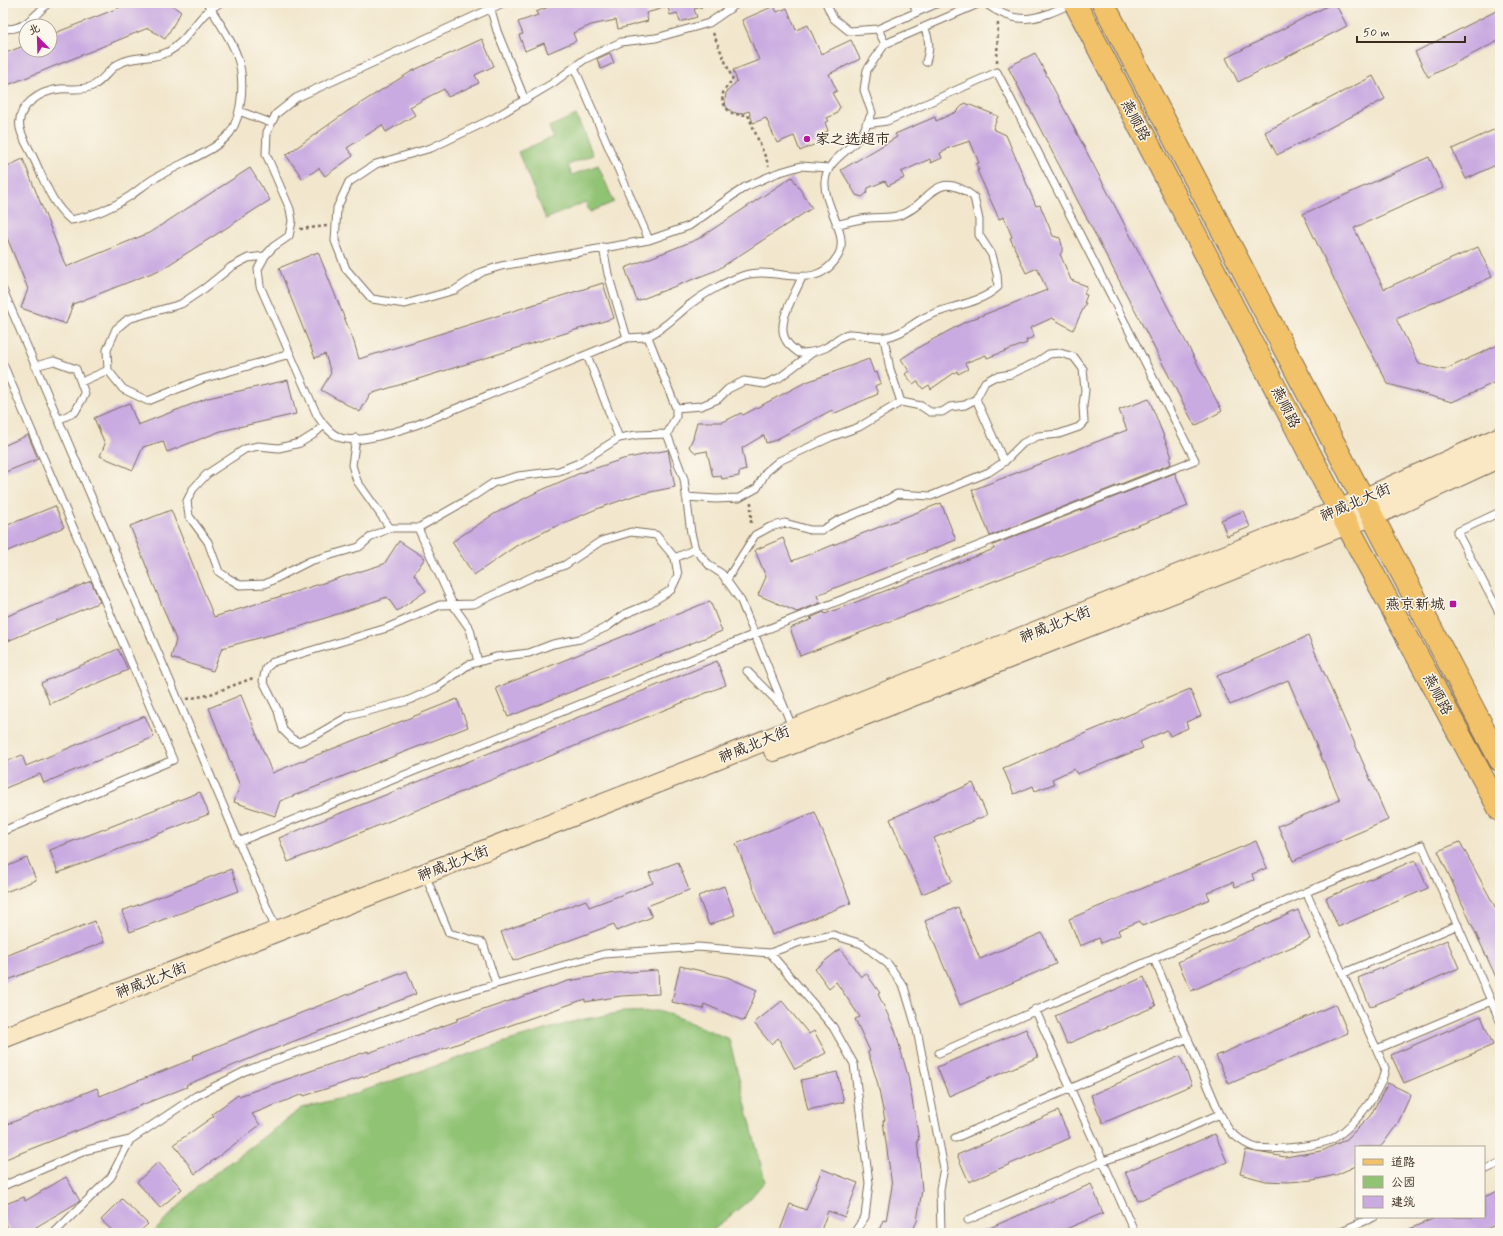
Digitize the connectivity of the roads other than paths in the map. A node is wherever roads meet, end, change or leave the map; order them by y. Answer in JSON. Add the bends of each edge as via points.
{"nodes":[{"id":1,"x":48,"y":3,"type":"edge"},
{"id":2,"x":220,"y":3,"type":"edge"},
{"id":3,"x":503,"y":3,"type":"edge"},
{"id":4,"x":738,"y":3,"type":"edge"},
{"id":5,"x":826,"y":3,"type":"edge"},
{"id":6,"x":913,"y":3,"type":"edge"},
{"id":7,"x":938,"y":3,"type":"edge"},
{"id":8,"x":980,"y":3,"type":"edge"},
{"id":9,"x":985,"y":3,"type":"edge"},
{"id":10,"x":1074,"y":3,"type":"edge"},
{"id":11,"x":1102,"y":3,"type":"edge"},
{"id":12,"x":209,"y":5,"type":"edge"},
{"id":13,"x":490,"y":6,"type":"edge"},
{"id":14,"x":917,"y":12,"type":"junction"},
{"id":15,"x":924,"y":27,"type":"junction"},
{"id":16,"x":3,"y":28,"type":"edge"},
{"id":17,"x":878,"y":29,"type":"junction"},
{"id":18,"x":885,"y":44,"type":"junction"},
{"id":19,"x":926,"y":62,"type":"dead end"},
{"id":20,"x":574,"y":67,"type":"junction"},
{"id":21,"x":525,"y":100,"type":"junction"},
{"id":22,"x":239,"y":111,"type":"junction"},
{"id":23,"x":272,"y":123,"type":"junction"},
{"id":24,"x":866,"y":124,"type":"junction"},
{"id":25,"x":829,"y":168,"type":"junction"},
{"id":26,"x":836,"y":225,"type":"junction"},
{"id":27,"x":648,"y":240,"type":"junction"},
{"id":28,"x":603,"y":247,"type":"junction"},
{"id":29,"x":264,"y":256,"type":"junction"},
{"id":30,"x":802,"y":277,"type":"junction"},
{"id":31,"x":3,"y":290,"type":"edge"},
{"id":32,"x":648,"y":337,"type":"junction"},
{"id":33,"x":628,"y":338,"type":"junction"},
{"id":34,"x":884,"y":338,"type":"junction"},
{"id":35,"x":812,"y":353,"type":"junction"},
{"id":36,"x":290,"y":354,"type":"junction"},
{"id":37,"x":587,"y":355,"type":"junction"},
{"id":38,"x":3,"y":364,"type":"edge"},
{"id":39,"x":35,"y":366,"type":"junction"},
{"id":40,"x":108,"y":370,"type":"junction"},
{"id":41,"x":80,"y":382,"type":"junction"},
{"id":42,"x":976,"y":399,"type":"junction"},
{"id":43,"x":901,"y":402,"type":"junction"},
{"id":44,"x":676,"y":408,"type":"junction"},
{"id":45,"x":58,"y":420,"type":"junction"},
{"id":46,"x":324,"y":425,"type":"junction"},
{"id":47,"x":667,"y":434,"type":"junction"},
{"id":48,"x":1500,"y":437,"type":"edge"},
{"id":49,"x":356,"y":438,"type":"junction"},
{"id":50,"x":619,"y":438,"type":"junction"},
{"id":51,"x":1500,"y":457,"type":"edge"},
{"id":52,"x":1004,"y":462,"type":"junction"},
{"id":53,"x":686,"y":497,"type":"junction"},
{"id":54,"x":1366,"y":509,"type":"junction"},
{"id":55,"x":1500,"y":512,"type":"edge"},
{"id":56,"x":1343,"y":517,"type":"junction"},
{"id":57,"x":390,"y":528,"type":"junction"},
{"id":58,"x":418,"y":528,"type":"junction"},
{"id":59,"x":695,"y":549,"type":"junction"},
{"id":60,"x":675,"y":558,"type":"junction"},
{"id":61,"x":726,"y":581,"type":"junction"},
{"id":62,"x":453,"y":605,"type":"junction"},
{"id":63,"x":1500,"y":612,"type":"edge"},
{"id":64,"x":755,"y":634,"type":"junction"},
{"id":65,"x":478,"y":662,"type":"junction"},
{"id":66,"x":747,"y":671,"type":"dead end"},
{"id":67,"x":786,"y":710,"type":"junction"},
{"id":68,"x":793,"y":729,"type":"junction"},
{"id":69,"x":1500,"y":760,"type":"edge"},
{"id":70,"x":1500,"y":810,"type":"edge"},
{"id":71,"x":3,"y":831,"type":"edge"},
{"id":72,"x":238,"y":842,"type":"junction"},
{"id":73,"x":429,"y":884,"type":"junction"},
{"id":74,"x":1306,"y":892,"type":"junction"},
{"id":75,"x":1458,"y":925,"type":"junction"},
{"id":76,"x":276,"y":931,"type":"junction"},
{"id":77,"x":1400,"y":949,"type":"dead end"},
{"id":78,"x":770,"y":953,"type":"junction"},
{"id":79,"x":1154,"y":959,"type":"junction"},
{"id":80,"x":1344,"y":973,"type":"junction"},
{"id":81,"x":496,"y":984,"type":"junction"},
{"id":82,"x":1491,"y":1001,"type":"junction"},
{"id":83,"x":1035,"y":1010,"type":"junction"},
{"id":84,"x":1500,"y":1021,"type":"edge"},
{"id":85,"x":3,"y":1038,"type":"edge"},
{"id":86,"x":1188,"y":1038,"type":"junction"},
{"id":87,"x":1377,"y":1049,"type":"junction"},
{"id":88,"x":3,"y":1052,"type":"edge"},
{"id":89,"x":939,"y":1053,"type":"dead end"},
{"id":90,"x":1070,"y":1087,"type":"junction"},
{"id":91,"x":1220,"y":1114,"type":"junction"},
{"id":92,"x":955,"y":1138,"type":"dead end"},
{"id":93,"x":130,"y":1140,"type":"junction"},
{"id":94,"x":1103,"y":1161,"type":"junction"},
{"id":95,"x":1500,"y":1163,"type":"edge"},
{"id":96,"x":1485,"y":1170,"type":"edge"},
{"id":97,"x":3,"y":1186,"type":"edge"},
{"id":98,"x":1372,"y":1218,"type":"edge"},
{"id":99,"x":968,"y":1220,"type":"dead end"},
{"id":100,"x":54,"y":1233,"type":"edge"},
{"id":101,"x":854,"y":1233,"type":"edge"},
{"id":102,"x":941,"y":1233,"type":"edge"},
{"id":103,"x":1135,"y":1233,"type":"edge"},
{"id":104,"x":1337,"y":1233,"type":"edge"}],
"edges":[{"from":1,"to":16,"type":"lane","via":[[28,22],[9,30]]},
{"from":2,"to":12,"type":"lane"},
{"from":3,"to":13,"type":"lane"},
{"from":4,"to":20,"type":"lane","via":[[709,23],[656,38],[621,42]]},
{"from":5,"to":17,"type":"lane","via":[[833,18],[849,31]]},
{"from":6,"to":14,"type":"lane"},
{"from":7,"to":14,"type":"lane"},
{"from":8,"to":15,"type":"lane"},
{"from":9,"to":10,"type":"lane","via":[[998,13],[1017,20],[1045,16]]},
{"from":10,"to":56,"type":"main road","name":"燕顺路"},
{"from":11,"to":54,"type":"main road","name":"燕顺路"},
{"from":12,"to":22,"type":"lane","via":[[237,55],[243,80]]},
{"from":12,"to":22,"type":"lane","via":[[186,38],[167,52],[151,57],[134,58],[118,64],[93,86],[77,91],[61,89],[43,93],[32,100],[20,114],[20,129],[53,200],[62,213],[71,220],[90,217],[107,210],[150,180],[209,150],[230,133]]},
{"from":13,"to":21,"type":"lane","via":[[497,31]]},
{"from":13,"to":23,"type":"lane","via":[[296,98],[276,114]]},
{"from":14,"to":17,"type":"lane"},
{"from":15,"to":18,"type":"lane"},
{"from":15,"to":19,"type":"lane","via":[[929,38],[930,51]]},
{"from":17,"to":18,"type":"lane"},
{"from":18,"to":24,"type":"lane","via":[[867,70],[864,90],[872,112]]},
{"from":20,"to":21,"type":"lane"},
{"from":20,"to":27,"type":"lane"},
{"from":21,"to":28,"type":"lane","via":[[431,148],[376,164],[349,182],[337,208],[335,241],[346,269],[372,299],[405,304],[455,290],[482,272],[501,266]]},
{"from":22,"to":23,"type":"lane"},
{"from":23,"to":29,"type":"lane","via":[[267,132],[266,154],[290,210],[292,222],[289,236]]},
{"from":24,"to":25,"type":"lane","via":[[860,137]]},
{"from":24,"to":64,"type":"lane","via":[[887,121],[997,72],[1195,460]]},
{"from":25,"to":26,"type":"lane","via":[[825,182],[827,202]]},
{"from":25,"to":27,"type":"lane","via":[[801,166],[773,175],[745,187],[690,226]]},
{"from":26,"to":30,"type":"lane","via":[[842,240],[839,253],[829,267],[817,275]]},
{"from":26,"to":34,"type":"lane","via":[[907,213],[921,204],[935,188],[958,186],[974,197],[979,235],[992,255],[998,287],[988,296],[942,310],[920,319],[901,333]]},
{"from":27,"to":28,"type":"lane"},
{"from":28,"to":33,"type":"lane","via":[[608,274]]},
{"from":29,"to":36,"type":"lane","via":[[258,269],[260,286]]},
{"from":29,"to":40,"type":"lane","via":[[248,258],[231,267],[181,304],[128,320],[116,329],[107,350]]},
{"from":30,"to":32,"type":"lane","via":[[770,273],[743,275],[692,302]]},
{"from":30,"to":35,"type":"lane","via":[[783,317],[782,329],[786,342],[799,353]]},
{"from":31,"to":39,"type":"lane"},
{"from":32,"to":33,"type":"lane"},
{"from":32,"to":44,"type":"lane"},
{"from":33,"to":37,"type":"lane"},
{"from":34,"to":35,"type":"lane","via":[[848,334]]},
{"from":34,"to":43,"type":"lane","via":[[890,369]]},
{"from":35,"to":44,"type":"lane","via":[[779,378],[765,384],[744,381],[718,399],[701,406]]},
{"from":36,"to":40,"type":"lane","via":[[202,379],[148,401],[123,389]]},
{"from":36,"to":46,"type":"lane"},
{"from":37,"to":49,"type":"lane","via":[[416,425],[383,435]]},
{"from":37,"to":50,"type":"lane"},
{"from":38,"to":71,"type":"lane","via":[[173,760]]},
{"from":39,"to":41,"type":"lane","via":[[54,361],[76,369]]},
{"from":39,"to":45,"type":"lane"},
{"from":40,"to":41,"type":"lane"},
{"from":41,"to":45,"type":"lane","via":[[85,394],[75,412]]},
{"from":42,"to":43,"type":"lane","via":[[942,412],[930,412],[921,406]]},
{"from":42,"to":52,"type":"lane"},
{"from":42,"to":52,"type":"lane","via":[[985,382],[994,377],[1011,374],[1049,354],[1060,353],[1074,357],[1083,369],[1084,422],[1079,428],[1059,434],[1038,436],[1023,443]]},
{"from":43,"to":53,"type":"lane","via":[[859,427],[780,460],[766,472],[757,488],[739,498],[716,500]]},
{"from":44,"to":47,"type":"lane","via":[[676,417]]},
{"from":45,"to":72,"type":"lane"},
{"from":46,"to":49,"type":"lane","via":[[342,438]]},
{"from":46,"to":57,"type":"lane","via":[[300,443],[279,448],[258,446],[245,449],[207,474],[193,489],[187,501],[189,516],[208,542],[219,572],[240,585],[266,584],[310,561],[359,547],[372,536]]},
{"from":47,"to":50,"type":"lane"},
{"from":47,"to":53,"type":"lane","via":[[684,479]]},
{"from":48,"to":54,"type":"street","name":"神威北大街"},
{"from":49,"to":57,"type":"lane","via":[[352,464],[357,481]]},
{"from":50,"to":58,"type":"lane","via":[[579,463],[560,471],[518,476],[493,483]]},
{"from":51,"to":54,"type":"street","name":"神威北大街"},
{"from":52,"to":61,"type":"lane","via":[[989,472],[931,496],[897,494],[822,530],[810,530],[785,523],[770,527],[755,535]]},
{"from":53,"to":59,"type":"lane"},
{"from":54,"to":56,"type":"street","name":"神威北大街"},
{"from":54,"to":69,"type":"main road","name":"燕顺路"},
{"from":55,"to":63,"type":"lane","via":[[1456,532]]},
{"from":56,"to":68,"type":"street","name":"神威北大街"},
{"from":56,"to":70,"type":"main road","name":"燕顺路"},
{"from":56,"to":73,"type":"street","name":"神威北大街","via":[[721,772]]},
{"from":57,"to":58,"type":"lane"},
{"from":58,"to":62,"type":"lane"},
{"from":59,"to":60,"type":"lane"},
{"from":59,"to":61,"type":"lane"},
{"from":60,"to":62,"type":"lane","via":[[656,535],[631,532],[601,541],[565,565],[534,576],[474,604]]},
{"from":60,"to":65,"type":"lane","via":[[678,575],[671,590],[647,605],[625,614],[607,627],[580,639],[553,644],[529,653]]},
{"from":61,"to":64,"type":"lane","via":[[741,601]]},
{"from":62,"to":65,"type":"lane","via":[[470,629]]},
{"from":62,"to":65,"type":"lane","via":[[440,605],[387,628],[273,662],[266,668],[263,681],[278,711],[283,730],[299,742],[349,716],[407,701],[436,688],[468,665]]},
{"from":64,"to":67,"type":"lane"},
{"from":64,"to":72,"type":"lane"},
{"from":66,"to":67,"type":"lane"},
{"from":67,"to":68,"type":"lane"},
{"from":68,"to":76,"type":"street","name":"神威北大街"},
{"from":72,"to":76,"type":"lane"},
{"from":73,"to":81,"type":"lane","via":[[449,933],[483,943]]},
{"from":73,"to":88,"type":"street","name":"神威北大街"},
{"from":74,"to":75,"type":"lane","via":[[1422,845]]},
{"from":74,"to":79,"type":"lane"},
{"from":74,"to":80,"type":"lane"},
{"from":75,"to":77,"type":"lane"},
{"from":75,"to":80,"type":"lane"},
{"from":75,"to":82,"type":"lane"},
{"from":76,"to":85,"type":"street","name":"神威北大街"},
{"from":78,"to":81,"type":"lane","via":[[698,947],[604,954]]},
{"from":78,"to":101,"type":"lane","via":[[833,1027],[854,1064],[869,1183],[865,1217]]},
{"from":78,"to":102,"type":"lane","via":[[800,942],[834,935],[862,944],[888,964],[904,987],[917,1030],[944,1168],[940,1190]]},
{"from":79,"to":83,"type":"lane"},
{"from":79,"to":86,"type":"lane"},
{"from":80,"to":87,"type":"lane"},
{"from":81,"to":93,"type":"lane","via":[[439,1001],[246,1071],[196,1096]]},
{"from":82,"to":84,"type":"lane"},
{"from":82,"to":87,"type":"lane"},
{"from":83,"to":89,"type":"lane"},
{"from":83,"to":90,"type":"lane"},
{"from":86,"to":90,"type":"lane"},
{"from":86,"to":91,"type":"lane"},
{"from":87,"to":91,"type":"lane","via":[[1384,1068],[1384,1079],[1371,1101],[1335,1137],[1321,1143],[1256,1148],[1232,1133]]},
{"from":90,"to":92,"type":"lane"},
{"from":90,"to":94,"type":"lane"},
{"from":91,"to":94,"type":"lane","via":[[1139,1149]]},
{"from":93,"to":97,"type":"lane","via":[[87,1150]]},
{"from":93,"to":100,"type":"lane","via":[[111,1177]]},
{"from":94,"to":99,"type":"lane"},
{"from":94,"to":103,"type":"lane"},
{"from":95,"to":96,"type":"lane"},
{"from":98,"to":104,"type":"lane"}]}
